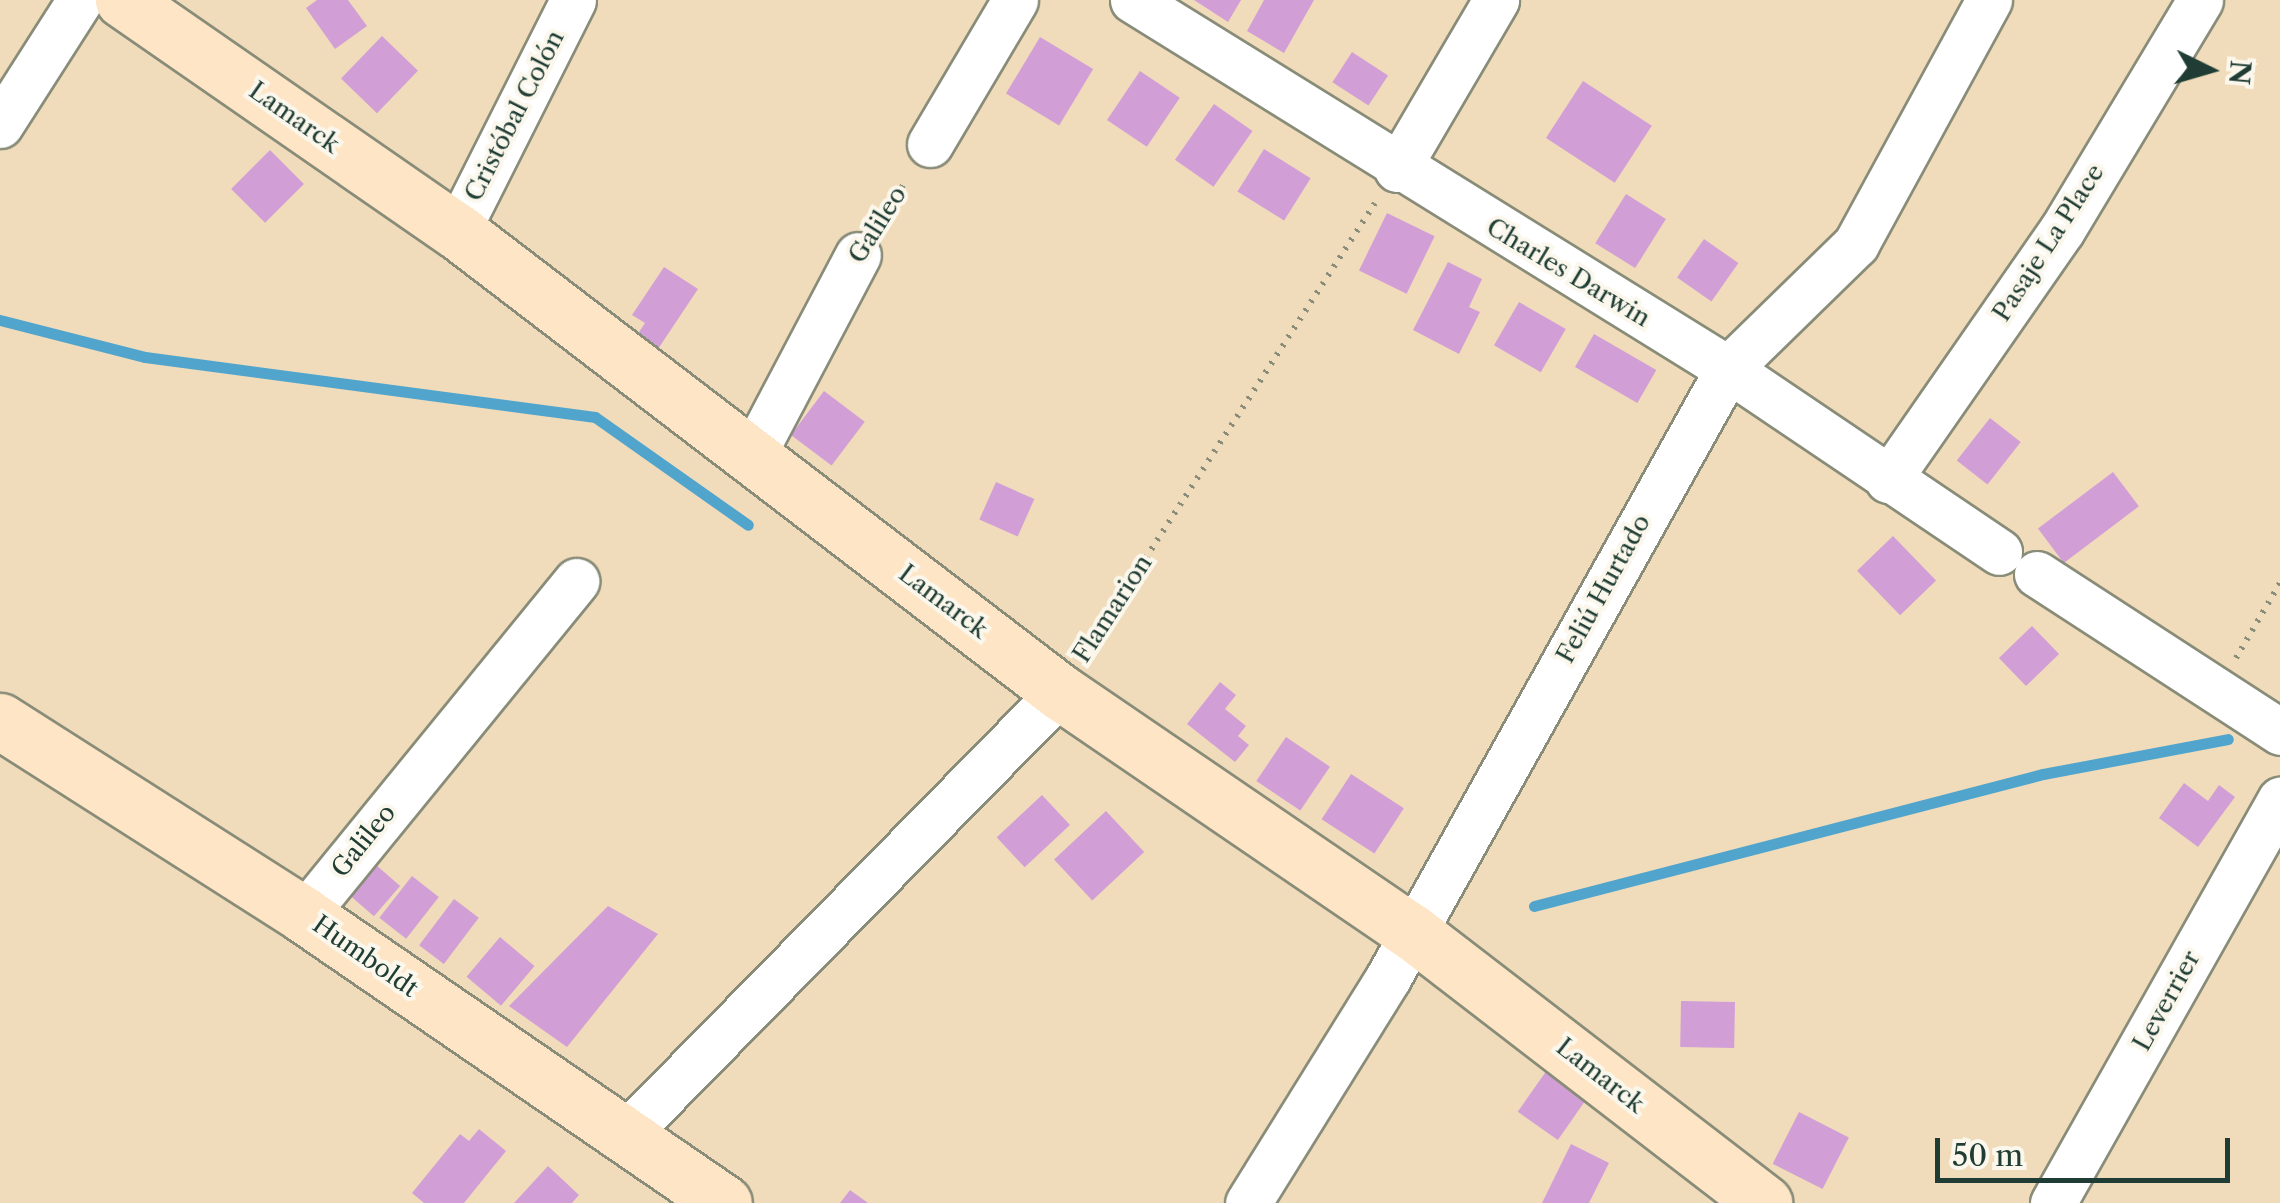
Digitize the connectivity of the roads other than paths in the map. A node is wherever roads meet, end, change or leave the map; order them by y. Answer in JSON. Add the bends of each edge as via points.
{"nodes":[{"id":1,"x":80,"y":0,"type":"edge"},
{"id":2,"x":123,"y":0,"type":"edge"},
{"id":3,"x":573,"y":0,"type":"edge"},
{"id":4,"x":1015,"y":0,"type":"edge"},
{"id":5,"x":1133,"y":0,"type":"edge"},
{"id":6,"x":1496,"y":0,"type":"edge"},
{"id":7,"x":1989,"y":0,"type":"edge"},
{"id":8,"x":2200,"y":0,"type":"edge"},
{"id":9,"x":0,"y":125,"type":"edge"},
{"id":10,"x":930,"y":144,"type":"road end"},
{"id":11,"x":1397,"y":169,"type":"junction"},
{"id":12,"x":457,"y":231,"type":"junction"},
{"id":13,"x":858,"y":254,"type":"road end"},
{"id":14,"x":1728,"y":370,"type":"junction"},
{"id":15,"x":752,"y":456,"type":"junction"},
{"id":16,"x":1888,"y":480,"type":"junction"},
{"id":17,"x":576,"y":581,"type":"dead end"},
{"id":18,"x":1060,"y":692,"type":"junction"},
{"id":19,"x":0,"y":721,"type":"edge"},
{"id":20,"x":2280,"y":732,"type":"edge"},
{"id":21,"x":2280,"y":800,"type":"edge"},
{"id":22,"x":304,"y":915,"type":"junction"},
{"id":23,"x":1412,"y":930,"type":"junction"},
{"id":24,"x":624,"y":1136,"type":"junction"},
{"id":25,"x":1759,"y":1202,"type":"edge"},
{"id":26,"x":724,"y":1203,"type":"edge"},
{"id":27,"x":1248,"y":1203,"type":"edge"},
{"id":28,"x":2053,"y":1203,"type":"edge"}],
"edges":[{"from":1,"to":9,"type":"street"},
{"from":2,"to":12,"type":"main road","name":"Lamarck"},
{"from":3,"to":12,"type":"street","name":"Cristóbal Colón"},
{"from":4,"to":10,"type":"street"},
{"from":5,"to":11,"type":"street","name":"Charles Darwin"},
{"from":6,"to":11,"type":"street"},
{"from":7,"to":14,"type":"street","name":"Feliú Hurtado","via":[[1856,244]]},
{"from":8,"to":16,"type":"street","name":"Pasaje La Place","via":[[2062,230]]},
{"from":11,"to":14,"type":"street","name":"Charles Darwin"},
{"from":12,"to":15,"type":"main road","name":"Lamarck"},
{"from":13,"to":15,"type":"street","name":"Galileo"},
{"from":14,"to":16,"type":"street","name":"Charles Darwin"},
{"from":14,"to":23,"type":"street","name":"Feliú Hurtado"},
{"from":15,"to":18,"type":"main road","name":"Lamarck"},
{"from":16,"to":20,"type":"street","name":"Charles Darwin"},
{"from":17,"to":22,"type":"street","name":"Galileo"},
{"from":18,"to":23,"type":"main road","name":"Lamarck"},
{"from":18,"to":24,"type":"street","name":"Flamarion"},
{"from":19,"to":22,"type":"main road","name":"Humboldt"},
{"from":21,"to":28,"type":"street","name":"Leverrier"},
{"from":22,"to":24,"type":"main road","name":"Humboldt"},
{"from":23,"to":25,"type":"main road","name":"Lamarck"},
{"from":23,"to":27,"type":"street","name":"Feliú Hurtado"},
{"from":24,"to":26,"type":"main road","name":"Humboldt"}]}
